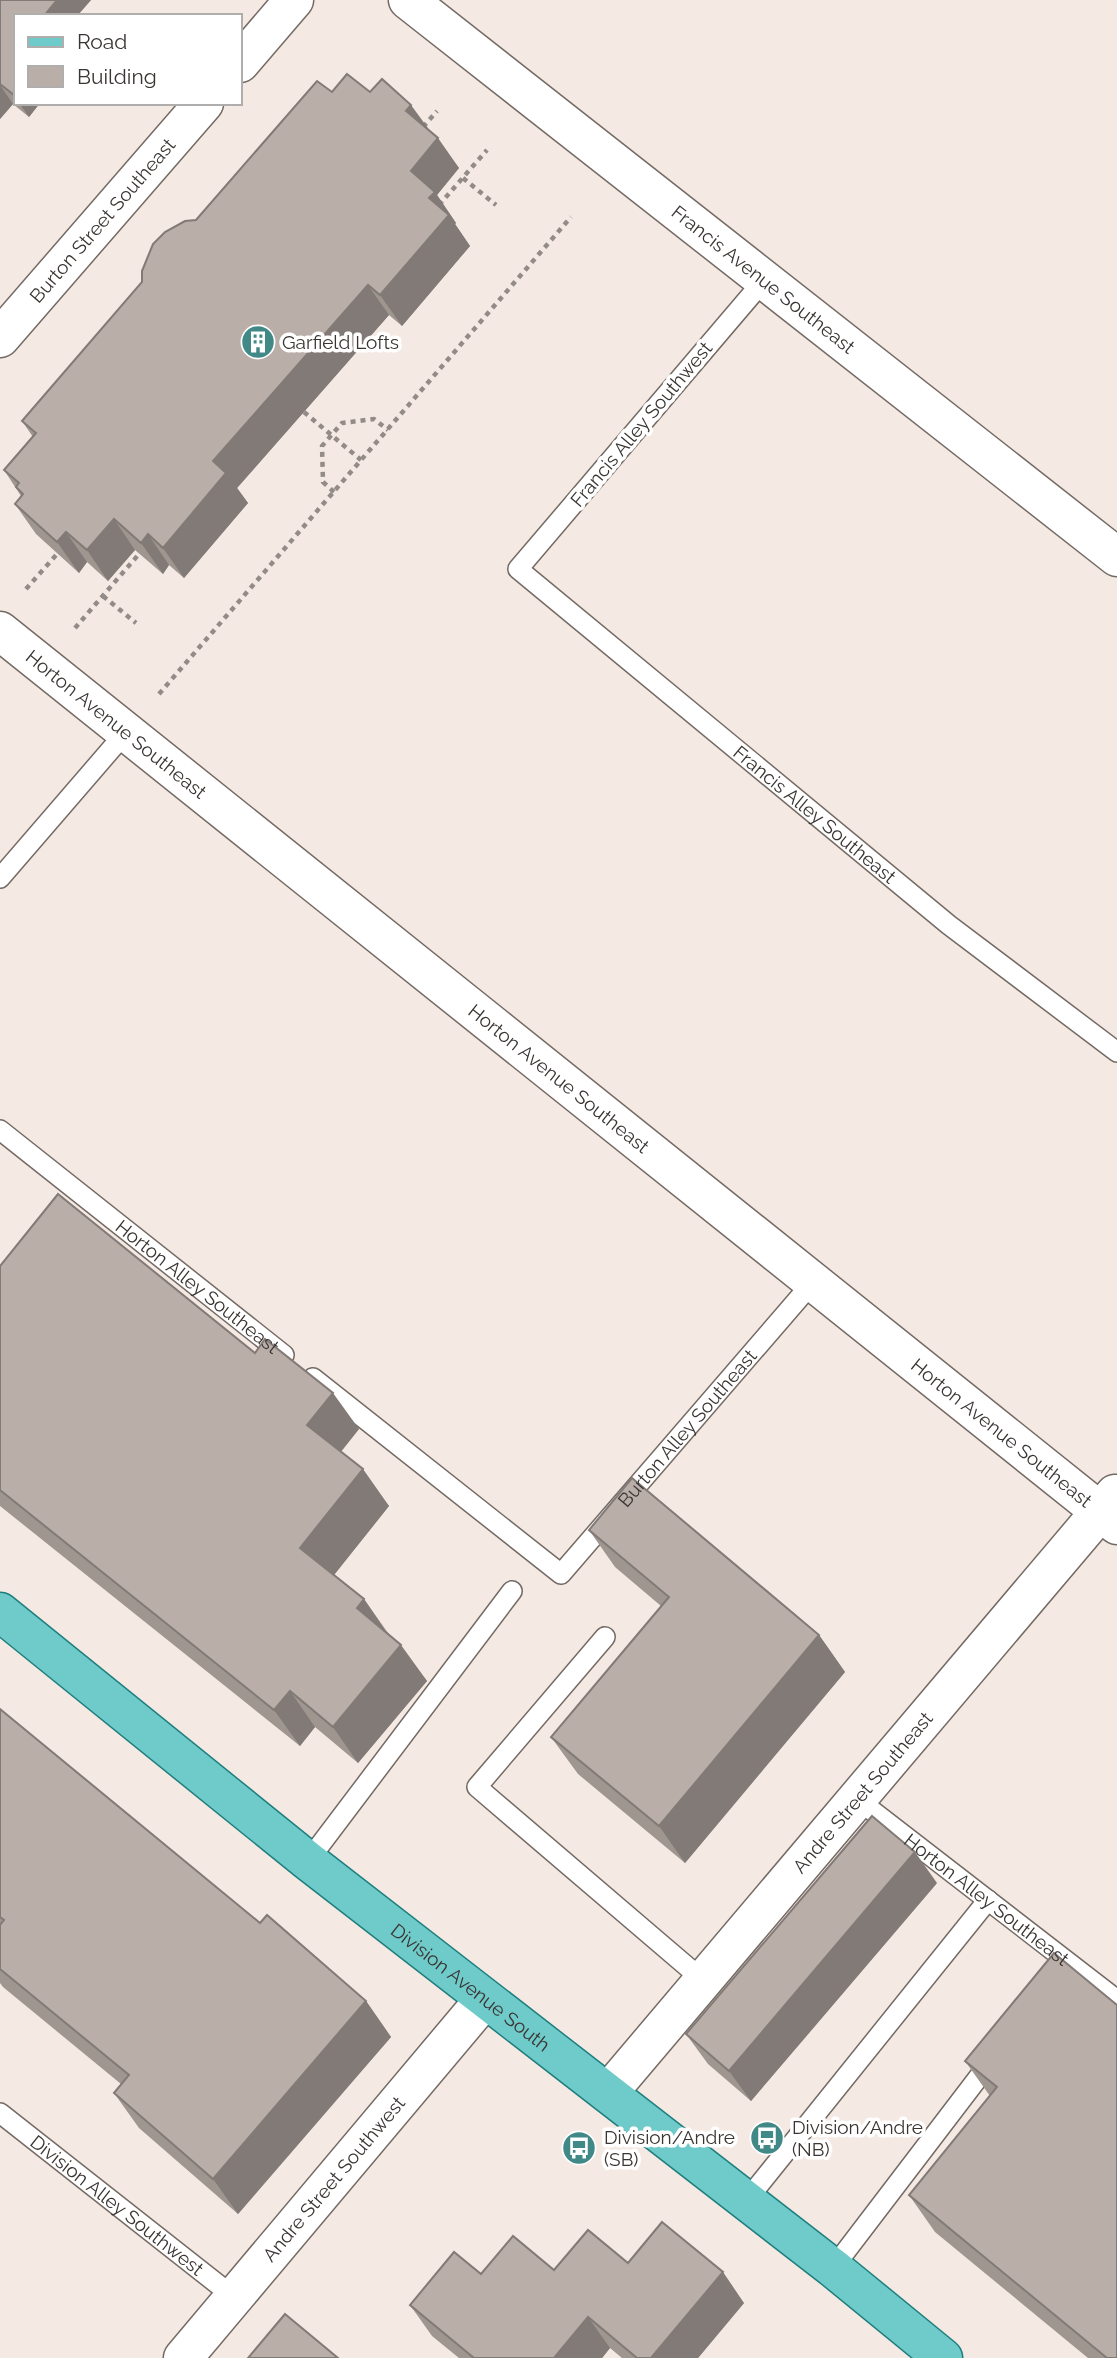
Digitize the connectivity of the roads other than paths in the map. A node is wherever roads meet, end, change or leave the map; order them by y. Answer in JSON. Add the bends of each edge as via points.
{"nodes":[{"id":1,"x":294,"y":0,"type":"edge"},
{"id":2,"x":408,"y":0,"type":"edge"},
{"id":3,"x":242,"y":61,"type":"edge"},
{"id":4,"x":202,"y":105,"type":"edge"},
{"id":5,"x":765,"y":279,"type":"junction"},
{"id":6,"x":0,"y":338,"type":"edge"},
{"id":7,"x":1117,"y":557,"type":"edge"},
{"id":8,"x":518,"y":569,"type":"joint"},
{"id":9,"x":0,"y":631,"type":"edge"},
{"id":10,"x":126,"y":732,"type":"junction"},
{"id":11,"x":0,"y":878,"type":"edge"},
{"id":12,"x":1117,"y":1052,"type":"edge"},
{"id":13,"x":0,"y":1130,"type":"edge"},
{"id":14,"x":813,"y":1282,"type":"junction"},
{"id":15,"x":1111,"y":1510,"type":"edge"},
{"id":16,"x":562,"y":1574,"type":"joint"},
{"id":17,"x":512,"y":1591,"type":"dead end"},
{"id":18,"x":0,"y":1612,"type":"edge"},
{"id":19,"x":605,"y":1637,"type":"dead end"},
{"id":20,"x":857,"y":1799,"type":"junction"},
{"id":21,"x":308,"y":1861,"type":"junction"},
{"id":22,"x":988,"y":1900,"type":"junction"},
{"id":23,"x":704,"y":1981,"type":"junction"},
{"id":24,"x":484,"y":2000,"type":"junction"},
{"id":25,"x":1117,"y":2000,"type":"edge"},
{"id":26,"x":1002,"y":2047,"type":"edge"},
{"id":27,"x":608,"y":2093,"type":"junction"},
{"id":28,"x":0,"y":2113,"type":"edge"},
{"id":29,"x":746,"y":2201,"type":"junction"},
{"id":30,"x":833,"y":2268,"type":"junction"},
{"id":31,"x":234,"y":2297,"type":"junction"},
{"id":32,"x":183,"y":2358,"type":"edge"},
{"id":33,"x":943,"y":2358,"type":"edge"}],
"edges":[{"from":1,"to":3,"type":"street"},
{"from":2,"to":5,"type":"street","name":"Francis Avenue Southeast"},
{"from":4,"to":6,"type":"street","name":"Burton Street Southeast"},
{"from":5,"to":7,"type":"street","name":"Francis Avenue Southeast"},
{"from":5,"to":8,"type":"lane","name":"Francis Alley Southwest"},
{"from":8,"to":12,"type":"lane","name":"Francis Alley Southeast","via":[[949,925]]},
{"from":9,"to":10,"type":"street","name":"Horton Avenue Southeast"},
{"from":10,"to":11,"type":"lane"},
{"from":10,"to":14,"type":"street","name":"Horton Avenue Southeast"},
{"from":13,"to":16,"type":"lane","name":"Horton Alley Southeast"},
{"from":14,"to":15,"type":"street","name":"Horton Avenue Southeast"},
{"from":14,"to":16,"type":"lane","name":"Burton Alley Southeast"},
{"from":15,"to":20,"type":"street","name":"Andre Street Southeast"},
{"from":17,"to":21,"type":"lane"},
{"from":18,"to":21,"type":"main road","name":"Division Avenue South"},
{"from":19,"to":23,"type":"lane","via":[[477,1787]]},
{"from":20,"to":22,"type":"lane","name":"Horton Alley Southeast"},
{"from":20,"to":23,"type":"street","name":"Andre Street Southeast"},
{"from":21,"to":24,"type":"main road","name":"Division Avenue South"},
{"from":22,"to":25,"type":"lane","name":"Horton Alley Southeast","via":[[1065,1968]]},
{"from":22,"to":29,"type":"lane"},
{"from":23,"to":27,"type":"street","name":"Andre Street Southeast"},
{"from":24,"to":27,"type":"main road","name":"Division Avenue South"},
{"from":24,"to":31,"type":"street","name":"Andre Street Southwest"},
{"from":26,"to":30,"type":"lane"},
{"from":27,"to":29,"type":"main road","name":"Division Avenue South"},
{"from":28,"to":31,"type":"lane","name":"Division Alley Southwest"},
{"from":29,"to":30,"type":"main road","name":"Division Avenue South"},
{"from":30,"to":33,"type":"main road","name":"Division Avenue South"},
{"from":31,"to":32,"type":"street","name":"Andre Street Southwest"}]}
